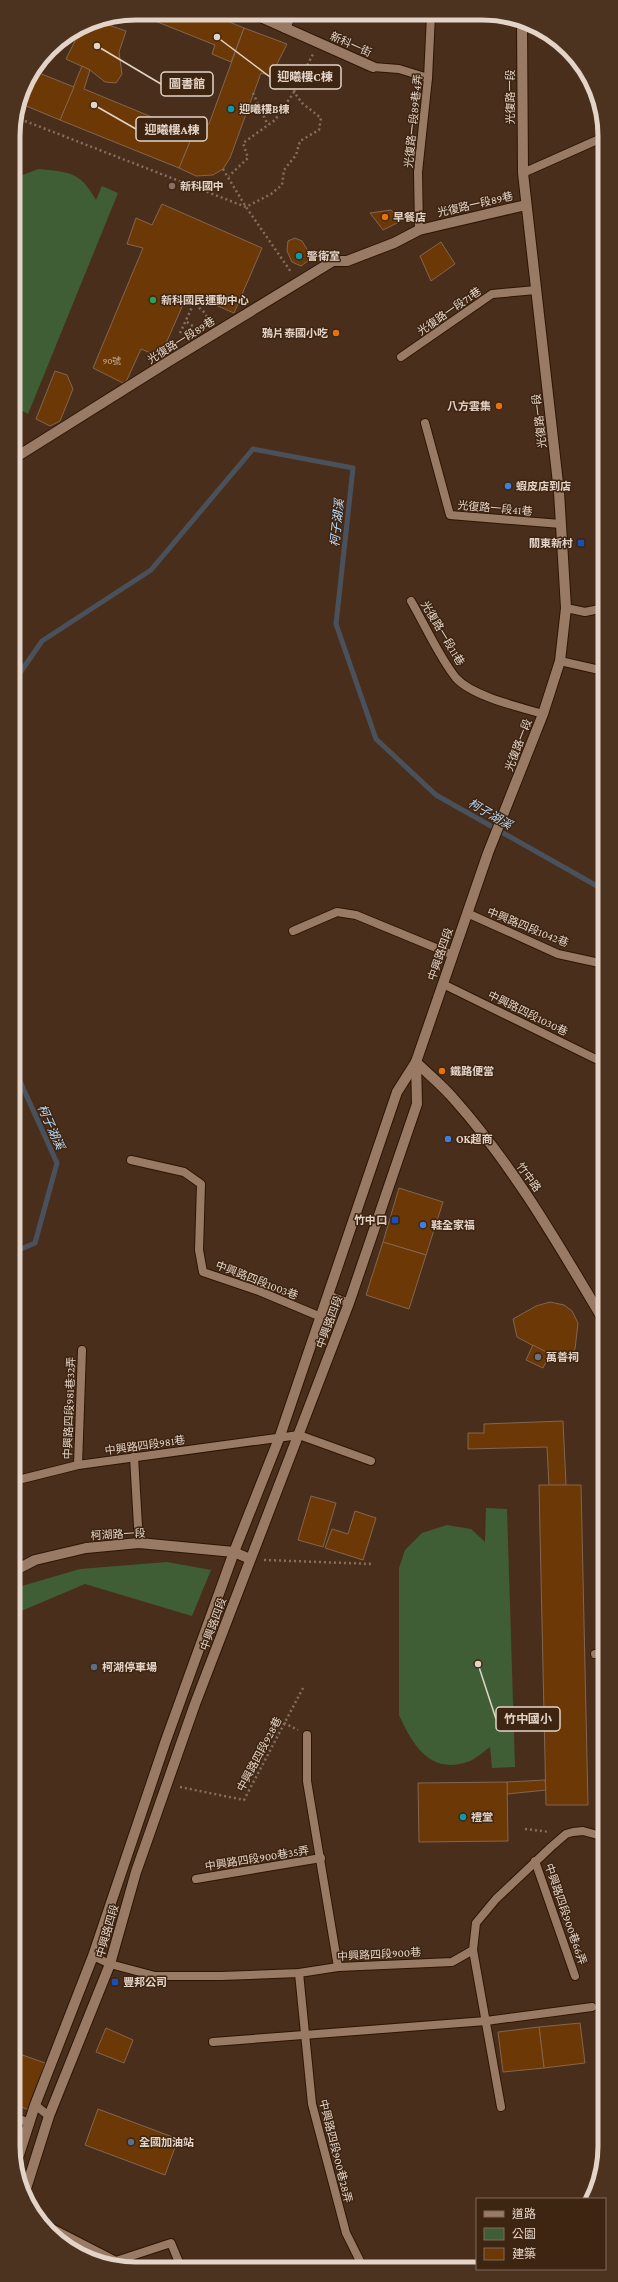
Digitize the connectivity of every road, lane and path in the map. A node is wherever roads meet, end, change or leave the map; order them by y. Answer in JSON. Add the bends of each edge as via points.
{"nodes":[{"id":1,"x":267,"y":20,"type":"edge"},
{"id":2,"x":288,"y":20,"type":"edge"},
{"id":3,"x":431,"y":20,"type":"edge"},
{"id":4,"x":522,"y":27,"type":"edge"},
{"id":5,"x":285,"y":28,"type":"junction"},
{"id":6,"x":317,"y":43,"type":"junction"},
{"id":7,"x":373,"y":67,"type":"joint"},
{"id":8,"x":428,"y":78,"type":"junction"},
{"id":9,"x":294,"y":92,"type":"junction"},
{"id":10,"x":253,"y":93,"type":"dead end"},
{"id":11,"x":25,"y":121,"type":"dead end"},
{"id":12,"x":268,"y":125,"type":"junction"},
{"id":13,"x":598,"y":140,"type":"edge"},
{"id":14,"x":223,"y":169,"type":"dead end"},
{"id":15,"x":523,"y":173,"type":"junction"},
{"id":16,"x":228,"y":176,"type":"junction"},
{"id":17,"x":526,"y":205,"type":"junction"},
{"id":18,"x":246,"y":206,"type":"junction"},
{"id":19,"x":419,"y":230,"type":"junction"},
{"id":20,"x":298,"y":283,"type":"junction"},
{"id":21,"x":536,"y":290,"type":"junction"},
{"id":22,"x":206,"y":313,"type":"dead end"},
{"id":23,"x":187,"y":322,"type":"junction"},
{"id":24,"x":196,"y":329,"type":"dead end"},
{"id":25,"x":180,"y":333,"type":"dead end"},
{"id":26,"x":401,"y":357,"type":"dead end"},
{"id":27,"x":425,"y":423,"type":"dead end"},
{"id":28,"x":20,"y":455,"type":"edge"},
{"id":29,"x":561,"y":524,"type":"junction"},
{"id":30,"x":411,"y":601,"type":"dead end"},
{"id":31,"x":566,"y":608,"type":"junction"},
{"id":32,"x":598,"y":609,"type":"edge"},
{"id":33,"x":560,"y":661,"type":"junction"},
{"id":34,"x":598,"y":670,"type":"edge"},
{"id":35,"x":543,"y":714,"type":"junction"},
{"id":36,"x":488,"y":854,"type":"joint"},
{"id":37,"x":467,"y":913,"type":"junction"},
{"id":38,"x":293,"y":932,"type":"dead end"},
{"id":39,"x":453,"y":955,"type":"junction"},
{"id":40,"x":598,"y":963,"type":"edge"},
{"id":41,"x":443,"y":984,"type":"junction"},
{"id":42,"x":598,"y":1060,"type":"edge"},
{"id":43,"x":416,"y":1062,"type":"junction"},
{"id":44,"x":131,"y":1160,"type":"dead end"},
{"id":45,"x":328,"y":1295,"type":"junction"},
{"id":46,"x":349,"y":1302,"type":"junction"},
{"id":47,"x":598,"y":1311,"type":"edge"},
{"id":48,"x":321,"y":1317,"type":"junction"},
{"id":49,"x":82,"y":1350,"type":"dead end"},
{"id":50,"x":299,"y":1435,"type":"junction"},
{"id":51,"x":280,"y":1436,"type":"junction"},
{"id":52,"x":134,"y":1457,"type":"junction"},
{"id":53,"x":371,"y":1461,"type":"dead end"},
{"id":54,"x":78,"y":1465,"type":"junction"},
{"id":55,"x":20,"y":1480,"type":"edge"},
{"id":56,"x":139,"y":1543,"type":"junction"},
{"id":57,"x":234,"y":1552,"type":"junction"},
{"id":58,"x":250,"y":1559,"type":"junction"},
{"id":59,"x":373,"y":1564,"type":"dead end"},
{"id":60,"x":20,"y":1568,"type":"edge"},
{"id":61,"x":595,"y":1654,"type":"dead end"},
{"id":62,"x":598,"y":1654,"type":"edge"},
{"id":63,"x":303,"y":1688,"type":"dead end"},
{"id":64,"x":307,"y":1734,"type":"dead end"},
{"id":65,"x":167,"y":1784,"type":"junction"},
{"id":66,"x":525,"y":1830,"type":"dead end"},
{"id":67,"x":566,"y":1834,"type":"junction"},
{"id":68,"x":598,"y":1835,"type":"edge"},
{"id":69,"x":321,"y":1858,"type":"junction"},
{"id":70,"x":535,"y":1861,"type":"junction"},
{"id":71,"x":122,"y":1866,"type":"junction"},
{"id":72,"x":136,"y":1872,"type":"junction"},
{"id":73,"x":196,"y":1879,"type":"dead end"},
{"id":74,"x":474,"y":1950,"type":"junction"},
{"id":75,"x":93,"y":1956,"type":"junction"},
{"id":76,"x":110,"y":1964,"type":"junction"},
{"id":77,"x":338,"y":1967,"type":"junction"},
{"id":78,"x":299,"y":1972,"type":"junction"},
{"id":79,"x":575,"y":1976,"type":"dead end"},
{"id":80,"x":592,"y":2007,"type":"dead end"},
{"id":81,"x":486,"y":2021,"type":"junction"},
{"id":82,"x":306,"y":2035,"type":"junction"},
{"id":83,"x":213,"y":2042,"type":"dead end"},
{"id":84,"x":35,"y":2105,"type":"junction"},
{"id":85,"x":501,"y":2107,"type":"dead end"},
{"id":86,"x":50,"y":2116,"type":"junction"},
{"id":87,"x":20,"y":2119,"type":"edge"},
{"id":88,"x":30,"y":2123,"type":"junction"},
{"id":89,"x":20,"y":2151,"type":"edge"},
{"id":90,"x":27,"y":2185,"type":"edge"},
{"id":91,"x":56,"y":2230,"type":"edge"},
{"id":92,"x":179,"y":2262,"type":"edge"},
{"id":93,"x":360,"y":2262,"type":"edge"}],
"edges":[{"from":1,"to":5,"type":"main road","name":"新科一街"},
{"from":2,"to":5,"type":"main road"},
{"from":3,"to":8,"type":"lane","name":"光復路一段89巷4弄"},
{"from":4,"to":15,"type":"main road","name":"光復路一段"},
{"from":5,"to":6,"type":"main road","name":"新科一街"},
{"from":6,"to":7,"type":"main road","name":"新科一街"},
{"from":6,"to":9,"type":"path"},
{"from":7,"to":8,"type":"lane","via":[[399,69]]},
{"from":8,"to":19,"type":"lane","name":"光復路一段89巷4弄","via":[[418,172]]},
{"from":9,"to":12,"type":"path","via":[[275,120]]},
{"from":9,"to":18,"type":"path","via":[[302,103],[321,118],[319,130],[300,141],[296,155],[284,170],[282,186]]},
{"from":10,"to":12,"type":"path"},
{"from":11,"to":18,"type":"path"},
{"from":12,"to":16,"type":"path","via":[[243,143],[248,158]]},
{"from":13,"to":15,"type":"lane"},
{"from":14,"to":16,"type":"path"},
{"from":15,"to":17,"type":"main road","name":"光復路一段"},
{"from":16,"to":18,"type":"path"},
{"from":17,"to":19,"type":"main road","name":"光復路一段89巷"},
{"from":17,"to":21,"type":"main road","name":"光復路一段"},
{"from":18,"to":20,"type":"path"},
{"from":19,"to":20,"type":"main road","name":"光復路一段89巷","via":[[394,243],[347,261],[333,261]]},
{"from":20,"to":28,"type":"main road","name":"光復路一段89巷"},
{"from":21,"to":26,"type":"lane","name":"光復路一段71巷","via":[[492,294]]},
{"from":21,"to":29,"type":"main road","name":"光復路一段"},
{"from":22,"to":23,"type":"path","via":[[194,304]]},
{"from":23,"to":24,"type":"path"},
{"from":23,"to":25,"type":"path"},
{"from":27,"to":29,"type":"lane","name":"光復路一段41巷","via":[[450,515]]},
{"from":29,"to":31,"type":"main road","name":"光復路一段"},
{"from":30,"to":35,"type":"lane","name":"光復路一段11巷","via":[[457,678],[478,692],[499,701]]},
{"from":31,"to":32,"type":"lane","via":[[585,612]]},
{"from":31,"to":33,"type":"main road","name":"光復路一段"},
{"from":33,"to":34,"type":"lane"},
{"from":33,"to":35,"type":"main road","name":"光復路一段"},
{"from":35,"to":36,"type":"main road","name":"光復路一段"},
{"from":36,"to":37,"type":"main road","name":"中興路四段"},
{"from":37,"to":39,"type":"main road","name":"中興路四段"},
{"from":37,"to":40,"type":"lane","name":"中興路四段1042巷","via":[[558,954]]},
{"from":38,"to":39,"type":"lane","via":[[337,912],[356,915]]},
{"from":39,"to":41,"type":"main road","name":"中興路四段"},
{"from":41,"to":42,"type":"lane","name":"中興路四段1030巷"},
{"from":41,"to":43,"type":"main road","name":"中興路四段"},
{"from":43,"to":45,"type":"main road","name":"中興路四段","via":[[397,1092]]},
{"from":43,"to":46,"type":"main road","name":"中興路四段","via":[[417,1104]]},
{"from":43,"to":47,"type":"main road","name":"竹中路","via":[[452,1097],[492,1146],[535,1206]]},
{"from":44,"to":48,"type":"lane","name":"中興路四段1003巷","via":[[184,1172],[200,1184],[199,1250],[203,1272],[259,1290]]},
{"from":45,"to":46,"type":"lane"},
{"from":45,"to":48,"type":"main road","name":"中興路四段"},
{"from":46,"to":50,"type":"main road","name":"中興路四段"},
{"from":48,"to":51,"type":"main road","name":"中興路四段"},
{"from":49,"to":54,"type":"lane","name":"中興路四段981巷32弄"},
{"from":50,"to":51,"type":"lane","name":"中興路四段981巷"},
{"from":50,"to":53,"type":"lane"},
{"from":50,"to":58,"type":"main road","name":"中興路四段"},
{"from":51,"to":52,"type":"lane","name":"中興路四段981巷"},
{"from":51,"to":57,"type":"main road","name":"中興路四段"},
{"from":52,"to":54,"type":"lane","name":"中興路四段981巷"},
{"from":52,"to":56,"type":"lane"},
{"from":54,"to":55,"type":"lane","name":"中興路四段981巷"},
{"from":56,"to":57,"type":"main road","name":"柯湖路一段"},
{"from":56,"to":60,"type":"main road","name":"柯湖路一段","via":[[86,1548],[35,1560]]},
{"from":57,"to":58,"type":"main road","name":"柯湖路一段"},
{"from":57,"to":71,"type":"main road","name":"中興路四段"},
{"from":58,"to":59,"type":"path"},
{"from":58,"to":65,"type":"main road","name":"中興路四段"},
{"from":61,"to":62,"type":"lane"},
{"from":63,"to":65,"type":"path","name":"中興路四段928巷","via":[[244,1800]]},
{"from":64,"to":69,"type":"lane","name":"中興路四段900巷35弄","via":[[307,1781]]},
{"from":65,"to":72,"type":"main road","name":"中興路四段"},
{"from":66,"to":67,"type":"path"},
{"from":67,"to":68,"type":"lane","via":[[583,1831]]},
{"from":67,"to":70,"type":"lane"},
{"from":69,"to":73,"type":"lane","name":"中興路四段900巷35弄"},
{"from":69,"to":77,"type":"lane","name":"中興路四段900巷35弄"},
{"from":70,"to":74,"type":"lane","via":[[496,1898],[476,1923]]},
{"from":70,"to":79,"type":"lane","name":"中興路四段900巷66弄"},
{"from":71,"to":72,"type":"lane"},
{"from":71,"to":75,"type":"main road","name":"中興路四段"},
{"from":72,"to":76,"type":"main road","name":"中興路四段"},
{"from":74,"to":77,"type":"lane","name":"中興路四段900巷","via":[[452,1962]]},
{"from":74,"to":81,"type":"lane"},
{"from":75,"to":76,"type":"lane","name":"中興路四段900巷"},
{"from":75,"to":84,"type":"main road","name":"中興路四段"},
{"from":76,"to":78,"type":"lane","name":"中興路四段900巷","via":[[155,1976]]},
{"from":76,"to":86,"type":"main road","name":"中興路四段"},
{"from":77,"to":78,"type":"lane","name":"中興路四段900巷"},
{"from":78,"to":82,"type":"lane","name":"中興路四段900巷28弄"},
{"from":80,"to":81,"type":"lane"},
{"from":81,"to":82,"type":"lane"},
{"from":81,"to":85,"type":"lane"},
{"from":82,"to":83,"type":"lane"},
{"from":82,"to":93,"type":"lane","name":"中興路四段900巷28弄","via":[[312,2104],[346,2233]]},
{"from":84,"to":86,"type":"lane"},
{"from":84,"to":88,"type":"main road","name":"中興路四段"},
{"from":86,"to":90,"type":"main road","name":"中興路四段"},
{"from":87,"to":88,"type":"lane"},
{"from":88,"to":89,"type":"main road","name":"中興路四段"},
{"from":91,"to":92,"type":"lane","via":[[116,2260],[170,2244]]}]}
